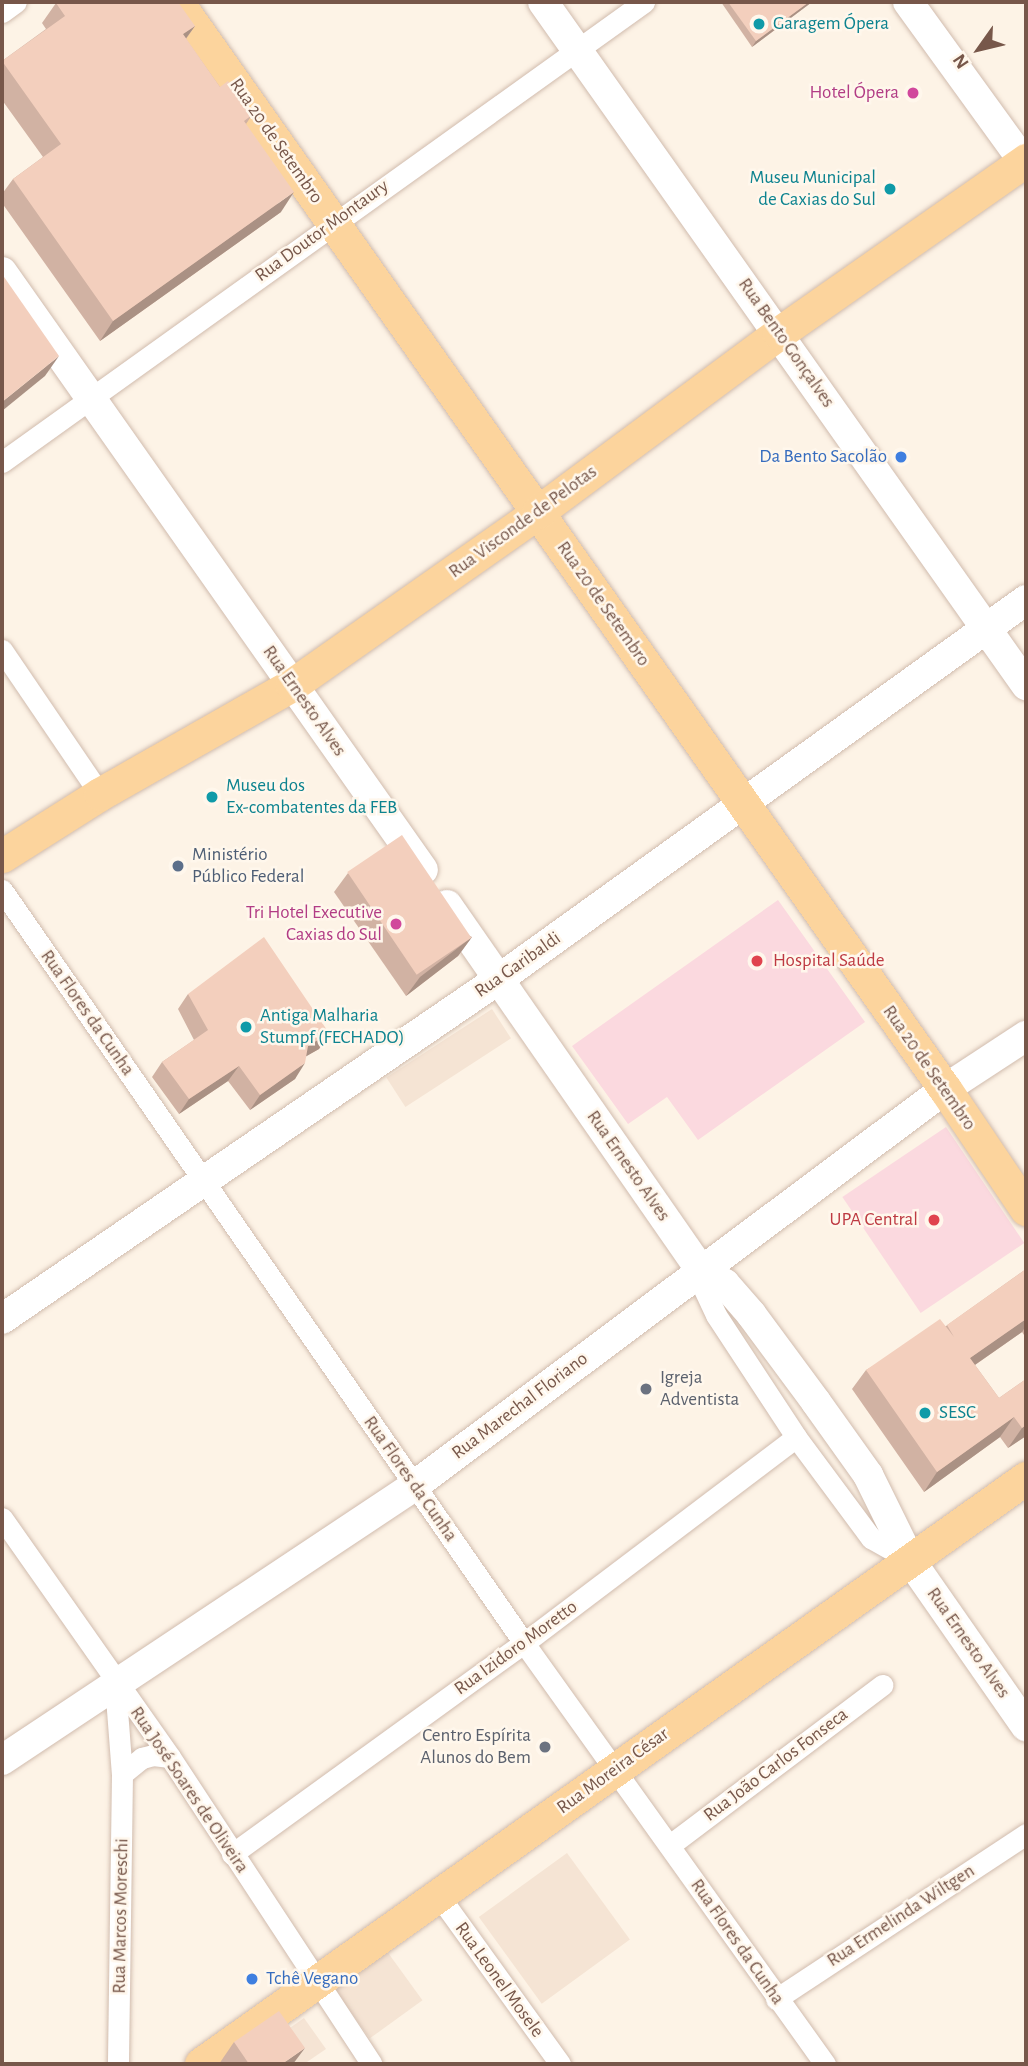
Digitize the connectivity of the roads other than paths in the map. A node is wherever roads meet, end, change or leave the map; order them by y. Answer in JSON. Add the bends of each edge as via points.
{"nodes":[{"id":1,"x":16,"y":2,"type":"edge"},
{"id":2,"x":177,"y":2,"type":"edge"},
{"id":3,"x":543,"y":2,"type":"edge"},
{"id":4,"x":644,"y":2,"type":"edge"},
{"id":5,"x":908,"y":2,"type":"edge"},
{"id":6,"x":2,"y":12,"type":"edge"},
{"id":7,"x":576,"y":49,"type":"junction"},
{"id":8,"x":1025,"y":163,"type":"edge"},
{"id":9,"x":333,"y":222,"type":"junction"},
{"id":10,"x":2,"y":272,"type":"edge"},
{"id":11,"x":779,"y":333,"type":"junction"},
{"id":12,"x":90,"y":397,"type":"junction"},
{"id":13,"x":2,"y":462,"type":"edge"},
{"id":14,"x":538,"y":512,"type":"junction"},
{"id":15,"x":1026,"y":600,"type":"edge"},
{"id":16,"x":986,"y":628,"type":"junction"},
{"id":17,"x":2,"y":650,"type":"edge"},
{"id":18,"x":292,"y":685,"type":"junction"},
{"id":19,"x":1026,"y":685,"type":"edge"},
{"id":20,"x":100,"y":794,"type":"junction"},
{"id":21,"x":742,"y":804,"type":"junction"},
{"id":22,"x":2,"y":856,"type":"edge"},
{"id":23,"x":2,"y":890,"type":"edge"},
{"id":24,"x":499,"y":979,"type":"junction"},
{"id":25,"x":1026,"y":1036,"type":"edge"},
{"id":26,"x":945,"y":1089,"type":"junction"},
{"id":27,"x":205,"y":1182,"type":"junction"},
{"id":28,"x":1026,"y":1209,"type":"edge"},
{"id":29,"x":700,"y":1269,"type":"junction"},
{"id":30,"x":2,"y":1319,"type":"edge"},
{"id":31,"x":796,"y":1437,"type":"junction"},
{"id":32,"x":1026,"y":1478,"type":"edge"},
{"id":33,"x":414,"y":1486,"type":"junction"},
{"id":34,"x":2,"y":1518,"type":"edge"},
{"id":35,"x":910,"y":1560,"type":"junction"},
{"id":36,"x":524,"y":1643,"type":"junction"},
{"id":37,"x":115,"y":1682,"type":"junction"},
{"id":38,"x":882,"y":1685,"type":"dead end"},
{"id":39,"x":1026,"y":1726,"type":"edge"},
{"id":40,"x":170,"y":1757,"type":"junction"},
{"id":41,"x":2,"y":1760,"type":"edge"},
{"id":42,"x":616,"y":1769,"type":"junction"},
{"id":43,"x":122,"y":1774,"type":"junction"},
{"id":44,"x":1026,"y":1834,"type":"edge"},
{"id":45,"x":670,"y":1845,"type":"junction"},
{"id":46,"x":232,"y":1854,"type":"junction"},
{"id":47,"x":439,"y":1896,"type":"junction"},
{"id":48,"x":317,"y":1982,"type":"junction"},
{"id":49,"x":776,"y":1999,"type":"junction"},
{"id":50,"x":120,"y":2062,"type":"edge"},
{"id":51,"x":201,"y":2064,"type":"edge"},
{"id":52,"x":372,"y":2064,"type":"edge"},
{"id":53,"x":560,"y":2064,"type":"edge"},
{"id":54,"x":825,"y":2064,"type":"edge"}],
"edges":[{"from":1,"to":6,"type":"street"},
{"from":2,"to":9,"type":"main road","name":"Rua 20 de Setembro"},
{"from":3,"to":7,"type":"street","name":"Rua Bento Gonçalves"},
{"from":4,"to":7,"type":"street","name":"Rua Doutor Montaury"},
{"from":5,"to":8,"type":"street"},
{"from":7,"to":9,"type":"street","name":"Rua Doutor Montaury"},
{"from":7,"to":11,"type":"street","name":"Rua Bento Gonçalves"},
{"from":8,"to":11,"type":"main road","name":"Rua Visconde de Pelotas"},
{"from":9,"to":12,"type":"street","name":"Rua Doutor Montaury"},
{"from":9,"to":14,"type":"main road","name":"Rua 20 de Setembro"},
{"from":10,"to":12,"type":"street","name":"Rua Ernesto Alves"},
{"from":11,"to":14,"type":"main road","name":"Rua Visconde de Pelotas"},
{"from":11,"to":16,"type":"street","name":"Rua Bento Gonçalves"},
{"from":12,"to":13,"type":"street","name":"Rua Doutor Montaury"},
{"from":12,"to":18,"type":"street","name":"Rua Ernesto Alves"},
{"from":14,"to":18,"type":"main road","name":"Rua Visconde de Pelotas"},
{"from":14,"to":21,"type":"main road","name":"Rua 20 de Setembro"},
{"from":15,"to":16,"type":"street","name":"Rua Garibaldi"},
{"from":16,"to":19,"type":"street","name":"Rua Bento Gonçalves"},
{"from":16,"to":21,"type":"street","name":"Rua Garibaldi"},
{"from":17,"to":20,"type":"street"},
{"from":18,"to":20,"type":"main road","name":"Rua Visconde de Pelotas"},
{"from":18,"to":24,"type":"street","name":"Rua Ernesto Alves"},
{"from":20,"to":22,"type":"main road","name":"Rua Visconde de Pelotas"},
{"from":21,"to":24,"type":"street","name":"Rua Garibaldi"},
{"from":21,"to":26,"type":"main road","name":"Rua 20 de Setembro"},
{"from":23,"to":27,"type":"street","name":"Rua Flores da Cunha"},
{"from":24,"to":27,"type":"street","name":"Rua Garibaldi"},
{"from":24,"to":29,"type":"street","name":"Rua Ernesto Alves"},
{"from":25,"to":26,"type":"street","name":"Rua Marechal Floriano"},
{"from":26,"to":28,"type":"main road","name":"Rua 20 de Setembro"},
{"from":26,"to":29,"type":"street","name":"Rua Marechal Floriano"},
{"from":27,"to":30,"type":"street","name":"Rua Garibaldi"},
{"from":27,"to":33,"type":"street","name":"Rua Flores da Cunha"},
{"from":29,"to":31,"type":"street","name":"Rua Ernesto Alves","via":[[716,1315]]},
{"from":29,"to":33,"type":"street","name":"Rua Marechal Floriano"},
{"from":29,"to":35,"type":"street","name":"Rua Ernesto Alves","via":[[725,1284],[816,1402],[868,1475]]},
{"from":31,"to":35,"type":"street","name":"Rua Ernesto Alves","via":[[871,1538]]},
{"from":31,"to":36,"type":"street","name":"Rua Izidoro Moretto"},
{"from":32,"to":35,"type":"main road","name":"Rua Moreira César"},
{"from":33,"to":36,"type":"street","name":"Rua Flores da Cunha"},
{"from":33,"to":37,"type":"street","name":"Rua Marechal Floriano"},
{"from":34,"to":37,"type":"street","name":"Rua José Soares de Oliveira"},
{"from":35,"to":39,"type":"street","name":"Rua Ernesto Alves"},
{"from":35,"to":42,"type":"main road","name":"Rua Moreira César"},
{"from":36,"to":42,"type":"street","name":"Rua Flores da Cunha"},
{"from":36,"to":46,"type":"street","name":"Rua Izidoro Moretto"},
{"from":37,"to":40,"type":"street","name":"Rua José Soares de Oliveira"},
{"from":37,"to":41,"type":"street","name":"Rua Marechal Floriano"},
{"from":37,"to":43,"type":"street","name":"Rua Marcos Moreschi"},
{"from":38,"to":45,"type":"street","name":"Rua João Carlos Fonseca"},
{"from":40,"to":43,"type":"street","via":[[142,1758]]},
{"from":40,"to":46,"type":"street","name":"Rua José Soares de Oliveira"},
{"from":42,"to":45,"type":"street","name":"Rua Flores da Cunha"},
{"from":42,"to":47,"type":"main road","name":"Rua Moreira César"},
{"from":43,"to":50,"type":"street","name":"Rua Marcos Moreschi"},
{"from":44,"to":49,"type":"street","name":"Rua Ermelinda Wiltgen"},
{"from":45,"to":49,"type":"street","name":"Rua Flores da Cunha"},
{"from":46,"to":48,"type":"street","name":"Rua José Soares de Oliveira"},
{"from":47,"to":48,"type":"main road","name":"Rua Moreira César"},
{"from":47,"to":53,"type":"street","name":"Rua Leonel Mosele"},
{"from":48,"to":51,"type":"main road","name":"Rua Moreira César"},
{"from":48,"to":52,"type":"street","name":"Rua José Soares de Oliveira"},
{"from":49,"to":54,"type":"street","name":"Rua Flores da Cunha"}]}
